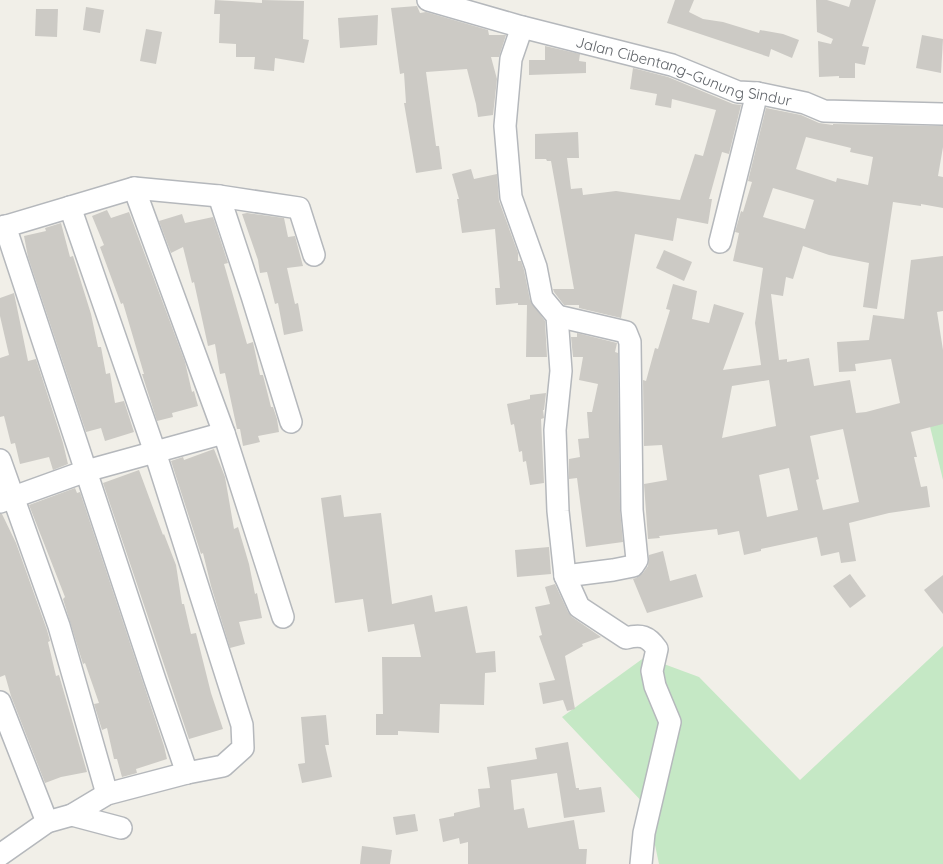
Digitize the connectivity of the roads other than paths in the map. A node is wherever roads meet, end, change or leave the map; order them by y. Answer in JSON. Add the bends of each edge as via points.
{"nodes":[{"id":1,"x":428,"y":0,"type":"edge"},
{"id":2,"x":522,"y":28,"type":"junction"},
{"id":3,"x":757,"y":93,"type":"junction"},
{"id":4,"x":943,"y":114,"type":"edge"},
{"id":5,"x":134,"y":188,"type":"junction"},
{"id":6,"x":219,"y":196,"type":"junction"},
{"id":7,"x":70,"y":207,"type":"junction"},
{"id":8,"x":3,"y":227,"type":"edge"},
{"id":9,"x":720,"y":242,"type":"dead end"},
{"id":10,"x":314,"y":255,"type":"dead end"},
{"id":11,"x":557,"y":316,"type":"junction"},
{"id":12,"x":291,"y":422,"type":"dead end"},
{"id":13,"x":224,"y":433,"type":"junction"},
{"id":14,"x":155,"y":452,"type":"junction"},
{"id":15,"x":0,"y":460,"type":"edge"},
{"id":16,"x":86,"y":471,"type":"junction"},
{"id":17,"x":6,"y":500,"type":"edge"},
{"id":18,"x":565,"y":576,"type":"junction"},
{"id":19,"x":282,"y":617,"type":"dead end"},
{"id":20,"x":0,"y":702,"type":"edge"},
{"id":21,"x":187,"y":773,"type":"junction"},
{"id":22,"x":107,"y":794,"type":"junction"},
{"id":23,"x":72,"y":815,"type":"junction"},
{"id":24,"x":47,"y":822,"type":"junction"},
{"id":25,"x":121,"y":828,"type":"dead end"},
{"id":26,"x":0,"y":855,"type":"edge"},
{"id":27,"x":641,"y":864,"type":"edge"}],
"edges":[{"from":1,"to":2,"type":"street","name":"Jalan Cibentang–Gunung Sindur"},
{"from":2,"to":3,"type":"street","name":"Jalan Cibentang–Gunung Sindur","via":[[672,65],[738,92]]},
{"from":2,"to":11,"type":"street","via":[[511,59],[505,126],[511,197],[536,267],[542,298]]},
{"from":3,"to":4,"type":"street","name":"Jalan Cibentang–Gunung Sindur","via":[[805,103],[824,111]]},
{"from":3,"to":9,"type":"street"},
{"from":5,"to":6,"type":"street"},
{"from":5,"to":7,"type":"street"},
{"from":5,"to":13,"type":"street"},
{"from":6,"to":10,"type":"street","via":[[299,208]]},
{"from":6,"to":12,"type":"street"},
{"from":7,"to":8,"type":"street"},
{"from":7,"to":14,"type":"street"},
{"from":8,"to":16,"type":"street"},
{"from":11,"to":18,"type":"street","via":[[561,371],[556,430],[558,511]]},
{"from":11,"to":18,"type":"street","via":[[626,332],[630,342],[632,510],[637,560],[633,566]]},
{"from":13,"to":14,"type":"street"},
{"from":13,"to":19,"type":"street"},
{"from":14,"to":16,"type":"street"},
{"from":14,"to":21,"type":"street","via":[[242,725],[243,748],[223,766]]},
{"from":15,"to":17,"type":"street"},
{"from":16,"to":17,"type":"street"},
{"from":16,"to":21,"type":"street"},
{"from":17,"to":22,"type":"street","via":[[59,626]]},
{"from":18,"to":27,"type":"street","via":[[579,607],[626,638],[637,635],[650,640],[657,649],[652,671],[670,722],[644,833]]},
{"from":20,"to":24,"type":"street"},
{"from":21,"to":22,"type":"street"},
{"from":22,"to":23,"type":"street"},
{"from":23,"to":24,"type":"street"},
{"from":23,"to":25,"type":"street"},
{"from":24,"to":26,"type":"street"}]}
